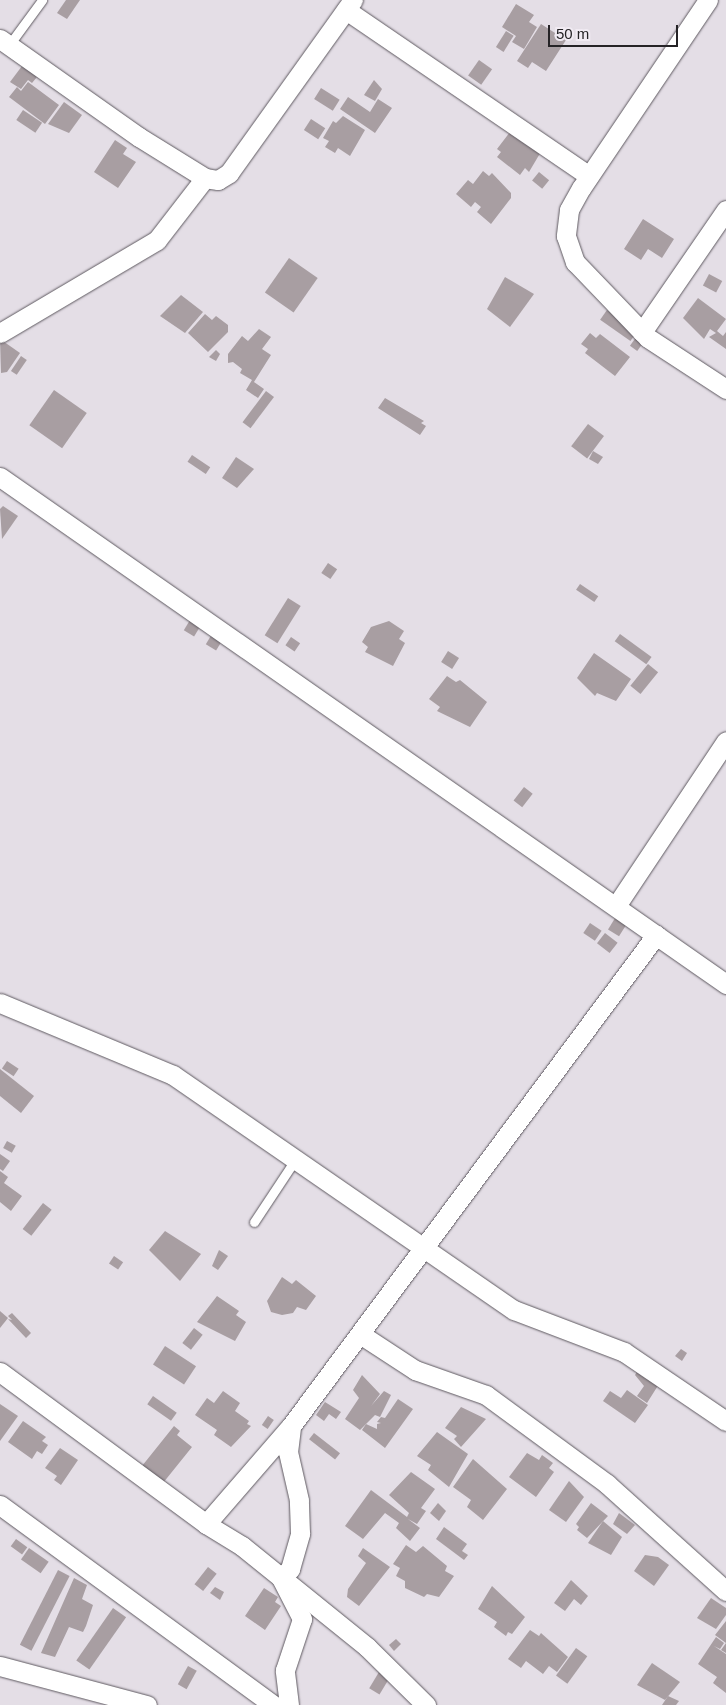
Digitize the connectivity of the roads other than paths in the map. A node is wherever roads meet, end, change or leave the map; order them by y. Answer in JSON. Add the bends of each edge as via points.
{"nodes":[{"id":1,"x":42,"y":0,"type":"edge"},
{"id":2,"x":708,"y":0,"type":"edge"},
{"id":3,"x":349,"y":5,"type":"edge"},
{"id":4,"x":5,"y":42,"type":"edge"},
{"id":5,"x":589,"y":176,"type":"junction"},
{"id":6,"x":205,"y":178,"type":"junction"},
{"id":7,"x":724,"y":216,"type":"edge"},
{"id":8,"x":642,"y":332,"type":"junction"},
{"id":9,"x":0,"y":333,"type":"edge"},
{"id":10,"x":726,"y":389,"type":"edge"},
{"id":11,"x":0,"y":477,"type":"edge"},
{"id":12,"x":726,"y":741,"type":"edge"},
{"id":13,"x":616,"y":906,"type":"junction"},
{"id":14,"x":656,"y":935,"type":"junction"},
{"id":15,"x":726,"y":984,"type":"edge"},
{"id":16,"x":0,"y":1003,"type":"edge"},
{"id":17,"x":295,"y":1160,"type":"junction"},
{"id":18,"x":254,"y":1222,"type":"dead end"},
{"id":19,"x":424,"y":1248,"type":"junction"},
{"id":20,"x":360,"y":1334,"type":"junction"},
{"id":21,"x":0,"y":1372,"type":"edge"},
{"id":22,"x":726,"y":1421,"type":"edge"},
{"id":23,"x":291,"y":1426,"type":"junction"},
{"id":24,"x":0,"y":1505,"type":"edge"},
{"id":25,"x":206,"y":1524,"type":"junction"},
{"id":26,"x":281,"y":1578,"type":"junction"},
{"id":27,"x":726,"y":1591,"type":"edge"},
{"id":28,"x":0,"y":1666,"type":"edge"},
{"id":29,"x":147,"y":1705,"type":"edge"},
{"id":30,"x":273,"y":1705,"type":"edge"},
{"id":31,"x":289,"y":1705,"type":"edge"},
{"id":32,"x":426,"y":1705,"type":"edge"}],
"edges":[{"from":1,"to":4,"type":"lane"},
{"from":2,"to":5,"type":"street"},
{"from":3,"to":5,"type":"street"},
{"from":3,"to":6,"type":"street","via":[[229,173],[218,180]]},
{"from":4,"to":6,"type":"street","via":[[139,137]]},
{"from":5,"to":8,"type":"street","via":[[570,210],[566,236],[575,262]]},
{"from":6,"to":9,"type":"street","via":[[157,240]]},
{"from":7,"to":8,"type":"street"},
{"from":8,"to":10,"type":"street"},
{"from":11,"to":13,"type":"street"},
{"from":12,"to":13,"type":"street"},
{"from":13,"to":14,"type":"street"},
{"from":14,"to":15,"type":"street"},
{"from":14,"to":19,"type":"street"},
{"from":16,"to":17,"type":"street","via":[[173,1075]]},
{"from":17,"to":18,"type":"lane"},
{"from":17,"to":19,"type":"street"},
{"from":19,"to":20,"type":"street"},
{"from":19,"to":22,"type":"street","via":[[514,1310],[624,1352]]},
{"from":20,"to":23,"type":"street"},
{"from":20,"to":27,"type":"street","via":[[414,1370],[486,1395],[607,1484]]},
{"from":21,"to":25,"type":"street"},
{"from":23,"to":25,"type":"street"},
{"from":23,"to":26,"type":"street","via":[[288,1452],[299,1500],[300,1533],[290,1569]]},
{"from":24,"to":30,"type":"street"},
{"from":25,"to":26,"type":"street","via":[[242,1546]]},
{"from":26,"to":31,"type":"street","via":[[302,1619],[285,1670]]},
{"from":26,"to":32,"type":"street","via":[[367,1647]]},
{"from":28,"to":29,"type":"street"}]}
